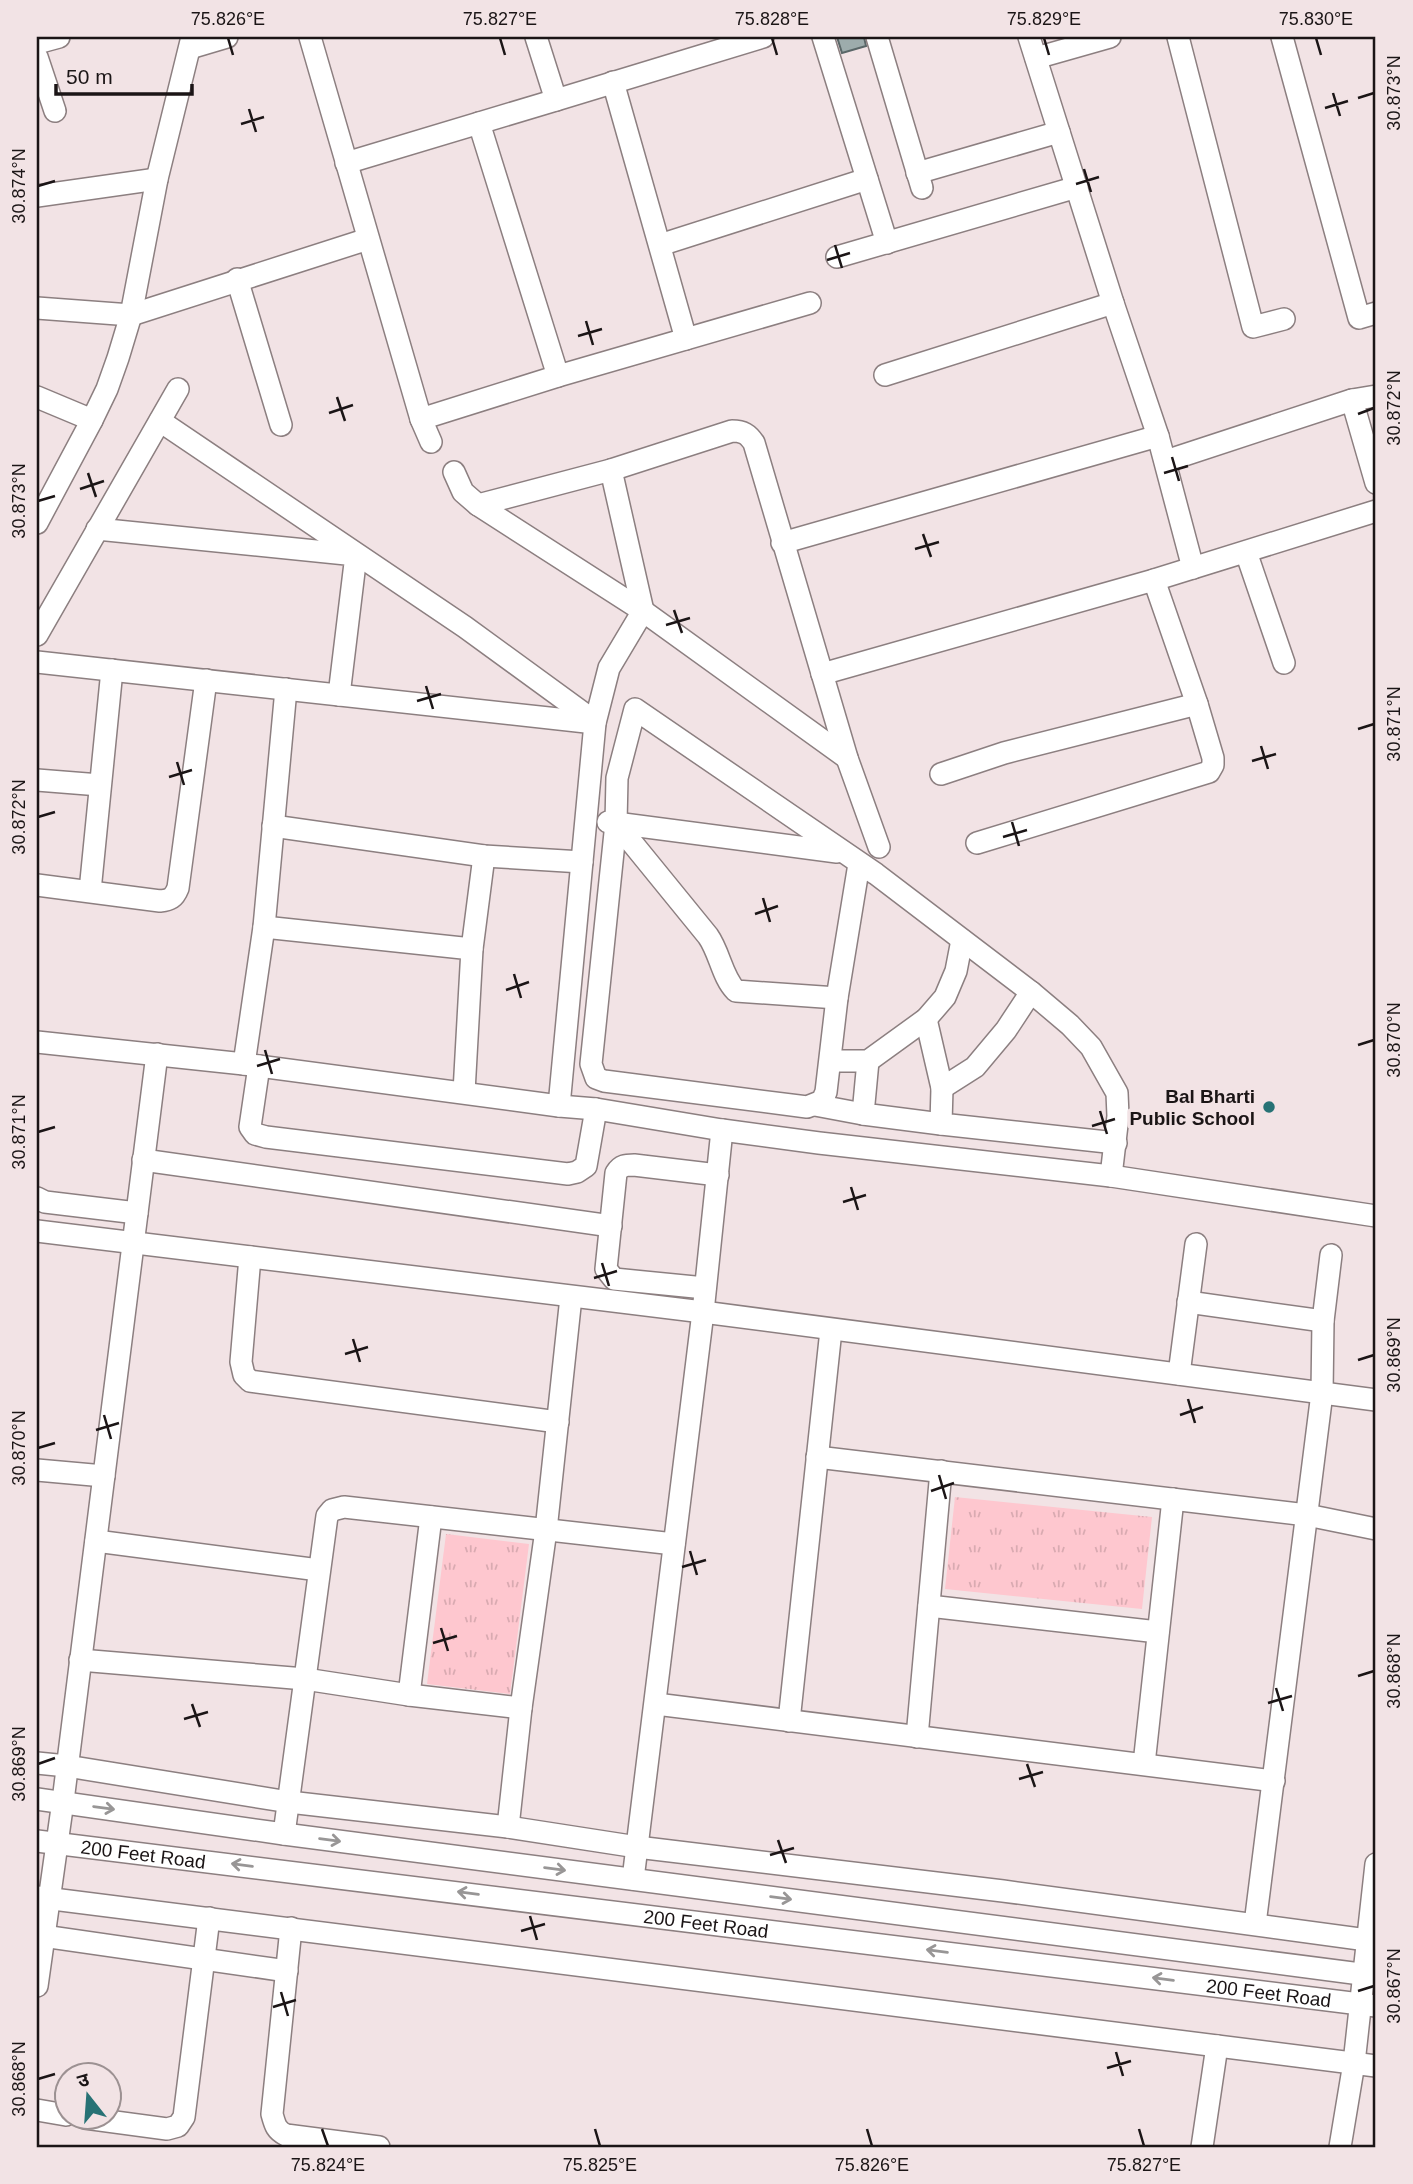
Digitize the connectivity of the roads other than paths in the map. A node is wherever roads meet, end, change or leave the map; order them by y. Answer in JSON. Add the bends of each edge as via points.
{"nodes":[{"id":1,"x":59,"y":37,"type":"edge"},
{"id":2,"x":227,"y":37,"type":"edge"},
{"id":3,"x":310,"y":37,"type":"edge"},
{"id":4,"x":536,"y":37,"type":"edge"},
{"id":5,"x":763,"y":37,"type":"edge"},
{"id":6,"x":823,"y":37,"type":"edge"},
{"id":7,"x":877,"y":37,"type":"edge"},
{"id":8,"x":1029,"y":37,"type":"edge"},
{"id":9,"x":1110,"y":37,"type":"edge"},
{"id":10,"x":1178,"y":37,"type":"edge"},
{"id":11,"x":1282,"y":37,"type":"edge"},
{"id":12,"x":191,"y":42,"type":"edge"},
{"id":13,"x":37,"y":43,"type":"edge"},
{"id":14,"x":37,"y":57,"type":"edge"},
{"id":15,"x":1036,"y":58,"type":"junction"},
{"id":16,"x":613,"y":82,"type":"junction"},
{"id":17,"x":556,"y":100,"type":"junction"},
{"id":18,"x":55,"y":111,"type":"dead end"},
{"id":19,"x":479,"y":123,"type":"junction"},
{"id":20,"x":1059,"y":132,"type":"junction"},
{"id":21,"x":346,"y":163,"type":"junction"},
{"id":22,"x":157,"y":179,"type":"junction"},
{"id":23,"x":867,"y":179,"type":"junction"},
{"id":24,"x":1077,"y":187,"type":"junction"},
{"id":25,"x":37,"y":196,"type":"edge"},
{"id":26,"x":368,"y":239,"type":"junction"},
{"id":27,"x":887,"y":243,"type":"junction"},
{"id":28,"x":660,"y":245,"type":"junction"},
{"id":29,"x":837,"y":257,"type":"dead end"},
{"id":30,"x":237,"y":279,"type":"junction"},
{"id":31,"x":810,"y":303,"type":"dead end"},
{"id":32,"x":1113,"y":303,"type":"junction"},
{"id":33,"x":37,"y":308,"type":"edge"},
{"id":34,"x":1376,"y":313,"type":"edge"},
{"id":35,"x":131,"y":315,"type":"junction"},
{"id":36,"x":1283,"y":319,"type":"dead end"},
{"id":37,"x":686,"y":339,"type":"junction"},
{"id":38,"x":885,"y":374,"type":"dead end"},
{"id":39,"x":558,"y":376,"type":"junction"},
{"id":40,"x":178,"y":389,"type":"dead end"},
{"id":41,"x":1376,"y":396,"type":"edge"},
{"id":42,"x":37,"y":397,"type":"edge"},
{"id":43,"x":1352,"y":400,"type":"junction"},
{"id":44,"x":421,"y":419,"type":"junction"},
{"id":45,"x":92,"y":420,"type":"junction"},
{"id":46,"x":160,"y":421,"type":"junction"},
{"id":47,"x":281,"y":425,"type":"dead end"},
{"id":48,"x":1158,"y":436,"type":"junction"},
{"id":49,"x":431,"y":442,"type":"dead end"},
{"id":50,"x":1166,"y":461,"type":"junction"},
{"id":51,"x":611,"y":470,"type":"junction"},
{"id":52,"x":454,"y":472,"type":"dead end"},
{"id":53,"x":1376,"y":483,"type":"edge"},
{"id":54,"x":478,"y":505,"type":"junction"},
{"id":55,"x":1376,"y":512,"type":"edge"},
{"id":56,"x":38,"y":519,"type":"edge"},
{"id":57,"x":97,"y":529,"type":"junction"},
{"id":58,"x":782,"y":543,"type":"junction"},
{"id":59,"x":1246,"y":552,"type":"junction"},
{"id":60,"x":356,"y":555,"type":"junction"},
{"id":61,"x":1193,"y":568,"type":"junction"},
{"id":62,"x":1154,"y":580,"type":"junction"},
{"id":63,"x":643,"y":611,"type":"junction"},
{"id":64,"x":37,"y":635,"type":"edge"},
{"id":65,"x":37,"y":662,"type":"edge"},
{"id":66,"x":1284,"y":663,"type":"dead end"},
{"id":67,"x":112,"y":670,"type":"junction"},
{"id":68,"x":822,"y":674,"type":"junction"},
{"id":69,"x":206,"y":680,"type":"junction"},
{"id":70,"x":286,"y":689,"type":"junction"},
{"id":71,"x":339,"y":695,"type":"junction"},
{"id":72,"x":1197,"y":704,"type":"junction"},
{"id":73,"x":595,"y":723,"type":"junction"},
{"id":74,"x":847,"y":758,"type":"junction"},
{"id":75,"x":942,"y":774,"type":"dead end"},
{"id":76,"x":37,"y":780,"type":"edge"},
{"id":77,"x":100,"y":785,"type":"junction"},
{"id":78,"x":586,"y":818,"type":"junction"},
{"id":79,"x":616,"y":823,"type":"junction"},
{"id":80,"x":273,"y":826,"type":"junction"},
{"id":81,"x":976,"y":843,"type":"dead end"},
{"id":82,"x":879,"y":847,"type":"dead end"},
{"id":83,"x":484,"y":856,"type":"junction"},
{"id":84,"x":850,"y":858,"type":"junction"},
{"id":85,"x":582,"y":862,"type":"junction"},
{"id":86,"x":37,"y":885,"type":"edge"},
{"id":87,"x":90,"y":891,"type":"junction"},
{"id":88,"x":264,"y":927,"type":"junction"},
{"id":89,"x":961,"y":940,"type":"junction"},
{"id":90,"x":472,"y":949,"type":"junction"},
{"id":91,"x":1031,"y":992,"type":"junction"},
{"id":92,"x":836,"y":998,"type":"junction"},
{"id":93,"x":926,"y":1019,"type":"junction"},
{"id":94,"x":37,"y":1041,"type":"edge"},
{"id":95,"x":157,"y":1054,"type":"junction"},
{"id":96,"x":831,"y":1061,"type":"junction"},
{"id":97,"x":868,"y":1061,"type":"junction"},
{"id":98,"x":252,"y":1065,"type":"junction"},
{"id":99,"x":942,"y":1088,"type":"junction"},
{"id":100,"x":464,"y":1093,"type":"junction"},
{"id":101,"x":815,"y":1105,"type":"junction"},
{"id":102,"x":559,"y":1106,"type":"junction"},
{"id":103,"x":596,"y":1108,"type":"junction"},
{"id":104,"x":863,"y":1114,"type":"junction"},
{"id":105,"x":941,"y":1124,"type":"junction"},
{"id":106,"x":722,"y":1130,"type":"junction"},
{"id":107,"x":1116,"y":1143,"type":"junction"},
{"id":108,"x":143,"y":1160,"type":"junction"},
{"id":109,"x":718,"y":1175,"type":"junction"},
{"id":110,"x":1111,"y":1177,"type":"junction"},
{"id":111,"x":37,"y":1198,"type":"edge"},
{"id":112,"x":136,"y":1213,"type":"junction"},
{"id":113,"x":1376,"y":1216,"type":"edge"},
{"id":114,"x":611,"y":1226,"type":"junction"},
{"id":115,"x":37,"y":1231,"type":"edge"},
{"id":116,"x":133,"y":1242,"type":"junction"},
{"id":117,"x":1196,"y":1244,"type":"dead end"},
{"id":118,"x":1331,"y":1255,"type":"dead end"},
{"id":119,"x":250,"y":1256,"type":"junction"},
{"id":120,"x":705,"y":1288,"type":"junction"},
{"id":121,"x":571,"y":1297,"type":"junction"},
{"id":122,"x":1188,"y":1302,"type":"junction"},
{"id":123,"x":703,"y":1312,"type":"junction"},
{"id":124,"x":1323,"y":1321,"type":"junction"},
{"id":125,"x":831,"y":1330,"type":"junction"},
{"id":126,"x":1179,"y":1374,"type":"junction"},
{"id":127,"x":1322,"y":1393,"type":"junction"},
{"id":128,"x":1376,"y":1400,"type":"edge"},
{"id":129,"x":558,"y":1422,"type":"junction"},
{"id":130,"x":817,"y":1457,"type":"junction"},
{"id":131,"x":37,"y":1470,"type":"edge"},
{"id":132,"x":941,"y":1471,"type":"junction"},
{"id":133,"x":104,"y":1476,"type":"junction"},
{"id":134,"x":1172,"y":1499,"type":"junction"},
{"id":135,"x":1307,"y":1515,"type":"junction"},
{"id":136,"x":431,"y":1517,"type":"junction"},
{"id":137,"x":1376,"y":1529,"type":"edge"},
{"id":138,"x":546,"y":1530,"type":"junction"},
{"id":139,"x":96,"y":1541,"type":"junction"},
{"id":140,"x":674,"y":1544,"type":"junction"},
{"id":141,"x":319,"y":1570,"type":"junction"},
{"id":142,"x":929,"y":1606,"type":"junction"},
{"id":143,"x":1158,"y":1632,"type":"junction"},
{"id":144,"x":80,"y":1660,"type":"junction"},
{"id":145,"x":305,"y":1679,"type":"junction"},
{"id":146,"x":409,"y":1695,"type":"junction"},
{"id":147,"x":656,"y":1704,"type":"junction"},
{"id":148,"x":521,"y":1708,"type":"junction"},
{"id":149,"x":789,"y":1721,"type":"junction"},
{"id":150,"x":917,"y":1737,"type":"junction"},
{"id":151,"x":37,"y":1763,"type":"edge"},
{"id":152,"x":1144,"y":1765,"type":"junction"},
{"id":153,"x":67,"y":1766,"type":"junction"},
{"id":154,"x":1274,"y":1781,"type":"junction"},
{"id":155,"x":37,"y":1799,"type":"edge"},
{"id":156,"x":63,"y":1801,"type":"junction"},
{"id":157,"x":289,"y":1802,"type":"junction"},
{"id":158,"x":508,"y":1827,"type":"junction"},
{"id":159,"x":285,"y":1834,"type":"junction"},
{"id":160,"x":47,"y":1842,"type":"edge"},
{"id":161,"x":637,"y":1847,"type":"junction"},
{"id":162,"x":1376,"y":1864,"type":"edge"},
{"id":163,"x":633,"y":1879,"type":"junction"},
{"id":164,"x":43,"y":1898,"type":"edge"},
{"id":165,"x":209,"y":1918,"type":"junction"},
{"id":166,"x":1255,"y":1924,"type":"junction"},
{"id":167,"x":291,"y":1928,"type":"junction"},
{"id":168,"x":43,"y":1937,"type":"junction"},
{"id":169,"x":1367,"y":1940,"type":"junction"},
{"id":170,"x":204,"y":1959,"type":"junction"},
{"id":171,"x":287,"y":1971,"type":"junction"},
{"id":172,"x":1369,"y":1975,"type":"edge"},
{"id":173,"x":37,"y":1986,"type":"edge"},
{"id":174,"x":1368,"y":2005,"type":"edge"},
{"id":175,"x":1217,"y":2046,"type":"junction"},
{"id":176,"x":1354,"y":2063,"type":"junction"},
{"id":177,"x":1376,"y":2066,"type":"edge"},
{"id":178,"x":122,"y":2123,"type":"edge"},
{"id":179,"x":379,"y":2147,"type":"edge"},
{"id":180,"x":1202,"y":2147,"type":"edge"},
{"id":181,"x":1340,"y":2147,"type":"edge"}],
"edges":[{"from":1,"to":13,"type":"street"},
{"from":2,"to":12,"type":"street"},
{"from":3,"to":21,"type":"street"},
{"from":4,"to":17,"type":"street"},
{"from":5,"to":16,"type":"street"},
{"from":6,"to":23,"type":"street"},
{"from":7,"to":20,"type":"street","via":[[920,181]]},
{"from":8,"to":15,"type":"street"},
{"from":9,"to":15,"type":"street"},
{"from":10,"to":36,"type":"street","via":[[1253,327]]},
{"from":11,"to":34,"type":"street","via":[[1359,318]]},
{"from":12,"to":22,"type":"street"},
{"from":14,"to":18,"type":"street"},
{"from":15,"to":20,"type":"street"},
{"from":16,"to":17,"type":"street"},
{"from":16,"to":28,"type":"street"},
{"from":17,"to":19,"type":"street"},
{"from":19,"to":21,"type":"street"},
{"from":19,"to":39,"type":"street"},
{"from":20,"to":24,"type":"street"},
{"from":21,"to":26,"type":"street"},
{"from":22,"to":25,"type":"street"},
{"from":22,"to":35,"type":"street"},
{"from":23,"to":27,"type":"street"},
{"from":23,"to":28,"type":"street"},
{"from":24,"to":27,"type":"street"},
{"from":24,"to":32,"type":"street"},
{"from":26,"to":30,"type":"street"},
{"from":26,"to":44,"type":"street"},
{"from":27,"to":29,"type":"street"},
{"from":28,"to":37,"type":"street"},
{"from":30,"to":35,"type":"street"},
{"from":30,"to":47,"type":"street"},
{"from":31,"to":37,"type":"street"},
{"from":32,"to":38,"type":"street"},
{"from":32,"to":48,"type":"street"},
{"from":33,"to":35,"type":"street"},
{"from":35,"to":45,"type":"street"},
{"from":37,"to":39,"type":"street"},
{"from":39,"to":44,"type":"street"},
{"from":40,"to":46,"type":"street"},
{"from":41,"to":43,"type":"street"},
{"from":42,"to":45,"type":"street"},
{"from":43,"to":50,"type":"street"},
{"from":43,"to":53,"type":"street"},
{"from":44,"to":49,"type":"street"},
{"from":45,"to":56,"type":"street"},
{"from":46,"to":57,"type":"street"},
{"from":46,"to":60,"type":"street"},
{"from":48,"to":50,"type":"street"},
{"from":48,"to":58,"type":"street"},
{"from":50,"to":61,"type":"street"},
{"from":51,"to":54,"type":"street"},
{"from":51,"to":58,"type":"street","via":[[741,431],[754,443]]},
{"from":51,"to":63,"type":"street"},
{"from":52,"to":54,"type":"street","via":[[463,492]]},
{"from":54,"to":63,"type":"street"},
{"from":55,"to":59,"type":"street"},
{"from":57,"to":60,"type":"street"},
{"from":57,"to":64,"type":"street"},
{"from":58,"to":68,"type":"street"},
{"from":59,"to":61,"type":"street"},
{"from":59,"to":66,"type":"street"},
{"from":60,"to":71,"type":"street"},
{"from":60,"to":73,"type":"street","via":[[465,627]]},
{"from":61,"to":62,"type":"street"},
{"from":62,"to":68,"type":"street"},
{"from":62,"to":72,"type":"street"},
{"from":63,"to":73,"type":"street","via":[[609,668]]},
{"from":63,"to":74,"type":"street"},
{"from":65,"to":67,"type":"street"},
{"from":67,"to":69,"type":"street"},
{"from":67,"to":77,"type":"street"},
{"from":68,"to":74,"type":"street"},
{"from":69,"to":70,"type":"street"},
{"from":69,"to":87,"type":"street","via":[[175,896],[160,901]]},
{"from":70,"to":71,"type":"street"},
{"from":70,"to":80,"type":"street"},
{"from":71,"to":73,"type":"street"},
{"from":72,"to":75,"type":"street","via":[[1004,753]]},
{"from":72,"to":81,"type":"street","via":[[1213,758],[1209,772]]},
{"from":73,"to":78,"type":"street"},
{"from":74,"to":82,"type":"street"},
{"from":76,"to":77,"type":"street"},
{"from":77,"to":87,"type":"street"},
{"from":78,"to":79,"type":"street"},
{"from":78,"to":85,"type":"street"},
{"from":79,"to":84,"type":"street"},
{"from":79,"to":84,"type":"street","via":[[617,778],[635,709]]},
{"from":79,"to":92,"type":"street","via":[[708,936],[736,990]]},
{"from":79,"to":101,"type":"street","via":[[591,1064],[596,1078]]},
{"from":80,"to":83,"type":"street"},
{"from":80,"to":88,"type":"street"},
{"from":83,"to":85,"type":"street"},
{"from":83,"to":90,"type":"street"},
{"from":84,"to":89,"type":"street"},
{"from":84,"to":92,"type":"street"},
{"from":85,"to":102,"type":"street"},
{"from":86,"to":87,"type":"street"},
{"from":88,"to":90,"type":"street"},
{"from":88,"to":98,"type":"street"},
{"from":89,"to":91,"type":"street"},
{"from":89,"to":93,"type":"street","via":[[946,996]]},
{"from":90,"to":100,"type":"street"},
{"from":91,"to":99,"type":"street","via":[[975,1067]]},
{"from":91,"to":107,"type":"street","via":[[1091,1047],[1107,1072],[1117,1093]]},
{"from":92,"to":96,"type":"street"},
{"from":93,"to":97,"type":"street"},
{"from":93,"to":99,"type":"street"},
{"from":94,"to":95,"type":"street"},
{"from":95,"to":98,"type":"street"},
{"from":95,"to":108,"type":"street"},
{"from":96,"to":97,"type":"street"},
{"from":96,"to":101,"type":"street","via":[[826,1092]]},
{"from":97,"to":104,"type":"street"},
{"from":98,"to":100,"type":"street"},
{"from":98,"to":103,"type":"street","via":[[250,1127],[266,1137],[568,1174],[586,1166]]},
{"from":99,"to":105,"type":"street"},
{"from":100,"to":102,"type":"street"},
{"from":101,"to":104,"type":"street"},
{"from":102,"to":103,"type":"street"},
{"from":103,"to":106,"type":"street"},
{"from":104,"to":105,"type":"street"},
{"from":105,"to":107,"type":"street"},
{"from":106,"to":109,"type":"street"},
{"from":106,"to":110,"type":"street"},
{"from":107,"to":110,"type":"street"},
{"from":108,"to":112,"type":"street"},
{"from":108,"to":114,"type":"street"},
{"from":109,"to":114,"type":"street","via":[[625,1165],[617,1173]]},
{"from":109,"to":120,"type":"street"},
{"from":110,"to":113,"type":"street"},
{"from":111,"to":112,"type":"street"},
{"from":112,"to":116,"type":"street"},
{"from":114,"to":120,"type":"street","via":[[606,1269],[614,1279]]},
{"from":115,"to":116,"type":"street"},
{"from":116,"to":119,"type":"street"},
{"from":116,"to":133,"type":"street"},
{"from":117,"to":122,"type":"street"},
{"from":118,"to":124,"type":"street"},
{"from":119,"to":121,"type":"street"},
{"from":119,"to":129,"type":"street","via":[[241,1362],[250,1381]]},
{"from":120,"to":123,"type":"street"},
{"from":121,"to":123,"type":"street"},
{"from":121,"to":129,"type":"street"},
{"from":122,"to":124,"type":"street"},
{"from":122,"to":126,"type":"street"},
{"from":123,"to":125,"type":"street"},
{"from":123,"to":140,"type":"street"},
{"from":124,"to":127,"type":"street"},
{"from":125,"to":126,"type":"street"},
{"from":125,"to":130,"type":"street"},
{"from":126,"to":127,"type":"street"},
{"from":127,"to":128,"type":"street"},
{"from":127,"to":135,"type":"street"},
{"from":129,"to":138,"type":"street"},
{"from":130,"to":132,"type":"street"},
{"from":130,"to":149,"type":"street"},
{"from":131,"to":133,"type":"street"},
{"from":132,"to":134,"type":"street"},
{"from":132,"to":142,"type":"street"},
{"from":133,"to":139,"type":"street"},
{"from":134,"to":135,"type":"street"},
{"from":134,"to":143,"type":"street"},
{"from":135,"to":137,"type":"street"},
{"from":135,"to":154,"type":"street"},
{"from":136,"to":138,"type":"street"},
{"from":136,"to":141,"type":"street","via":[[344,1507],[332,1510],[327,1516]]},
{"from":136,"to":146,"type":"street"},
{"from":138,"to":140,"type":"street"},
{"from":138,"to":148,"type":"street"},
{"from":139,"to":141,"type":"street"},
{"from":139,"to":144,"type":"street"},
{"from":140,"to":147,"type":"street"},
{"from":141,"to":145,"type":"street"},
{"from":142,"to":143,"type":"street"},
{"from":142,"to":150,"type":"street"},
{"from":143,"to":152,"type":"street"},
{"from":144,"to":145,"type":"street"},
{"from":144,"to":153,"type":"street"},
{"from":145,"to":146,"type":"street"},
{"from":145,"to":157,"type":"street"},
{"from":146,"to":148,"type":"street"},
{"from":147,"to":149,"type":"street"},
{"from":147,"to":161,"type":"street"},
{"from":148,"to":158,"type":"street"},
{"from":149,"to":150,"type":"street"},
{"from":150,"to":152,"type":"street"},
{"from":151,"to":153,"type":"street"},
{"from":152,"to":154,"type":"street"},
{"from":153,"to":156,"type":"street"},
{"from":153,"to":157,"type":"street"},
{"from":154,"to":166,"type":"street"},
{"from":155,"to":156,"type":"street"},
{"from":156,"to":159,"type":"street","one_way":true},
{"from":156,"to":160,"type":"street"},
{"from":157,"to":158,"type":"street"},
{"from":157,"to":159,"type":"street"},
{"from":158,"to":161,"type":"street"},
{"from":159,"to":163,"type":"street","one_way":true},
{"from":160,"to":164,"type":"street"},
{"from":174,"to":160,"type":"street","name":"200 Feet Road","one_way":true},
{"from":161,"to":163,"type":"street"},
{"from":161,"to":166,"type":"street"},
{"from":162,"to":169,"type":"street"},
{"from":163,"to":172,"type":"street","one_way":true},
{"from":164,"to":165,"type":"street"},
{"from":164,"to":168,"type":"street"},
{"from":165,"to":167,"type":"street"},
{"from":165,"to":170,"type":"street"},
{"from":166,"to":169,"type":"street"},
{"from":167,"to":171,"type":"street"},
{"from":167,"to":175,"type":"street"},
{"from":168,"to":170,"type":"street"},
{"from":168,"to":173,"type":"street"},
{"from":169,"to":172,"type":"street"},
{"from":170,"to":171,"type":"street"},
{"from":170,"to":178,"type":"street","via":[[184,2117],[167,2129]]},
{"from":171,"to":179,"type":"street","via":[[272,2114],[278,2131]]},
{"from":172,"to":174,"type":"street"},
{"from":174,"to":176,"type":"street"},
{"from":175,"to":176,"type":"street"},
{"from":175,"to":180,"type":"street"},
{"from":176,"to":177,"type":"street"},
{"from":176,"to":181,"type":"street"}]}
